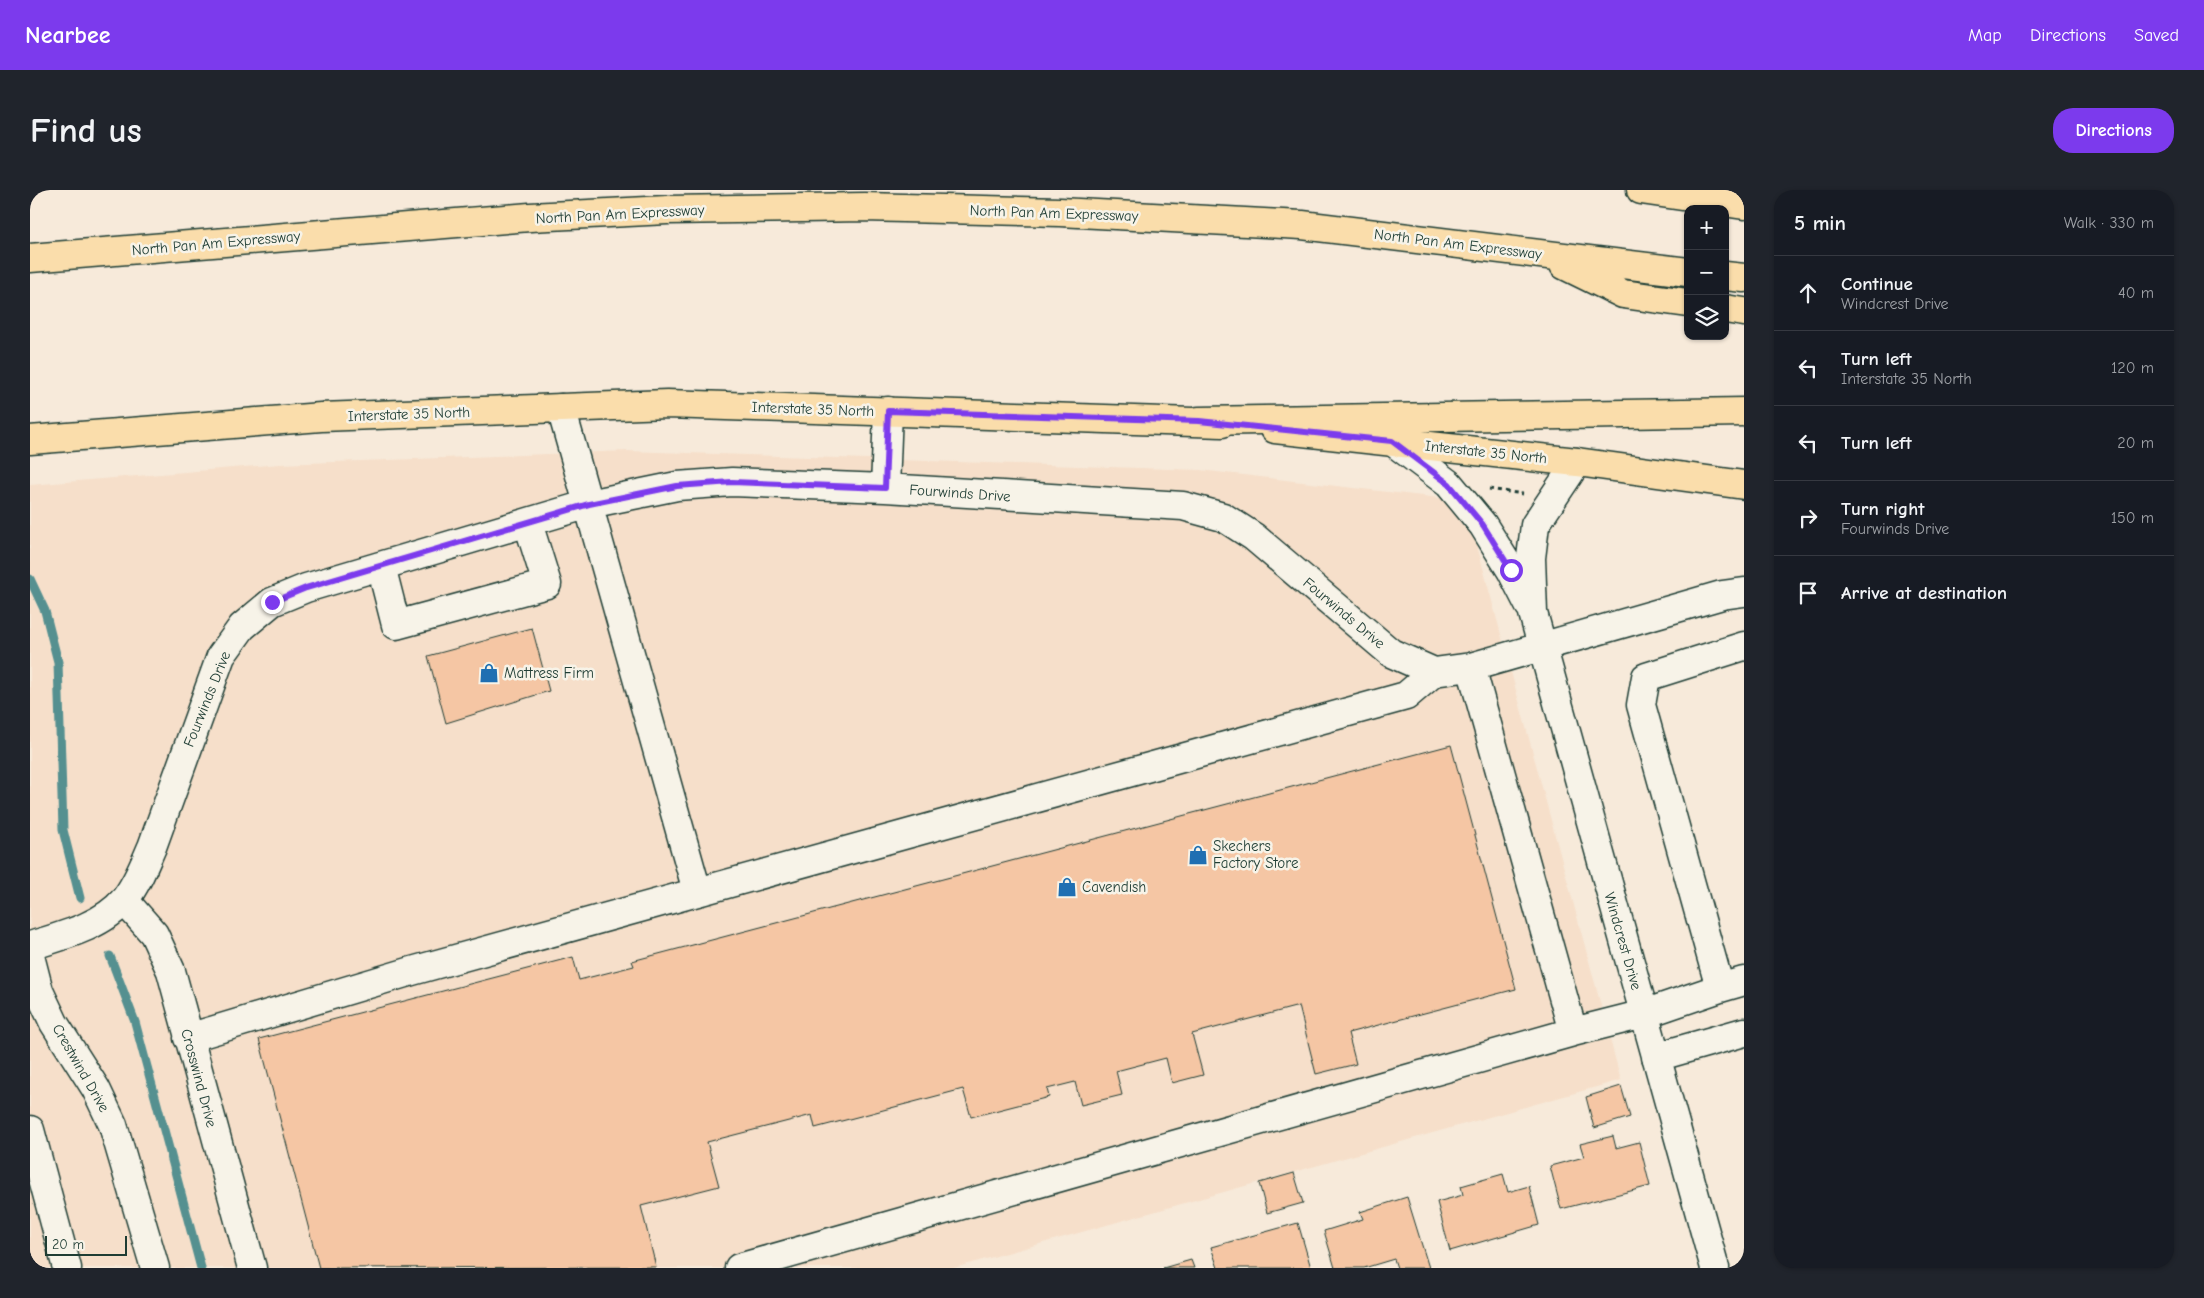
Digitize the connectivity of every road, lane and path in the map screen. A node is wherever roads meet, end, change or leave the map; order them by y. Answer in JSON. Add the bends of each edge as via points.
{"nodes":[{"id":1,"x":1641,"y":190,"type":"edge"},
{"id":2,"x":1744,"y":205,"type":"edge"},
{"id":3,"x":1542,"y":255,"type":"junction"},
{"id":4,"x":30,"y":258,"type":"edge"},
{"id":5,"x":1684,"y":272,"type":"edge"},
{"id":6,"x":1729,"y":276,"type":"edge"},
{"id":7,"x":1744,"y":278,"type":"edge"},
{"id":8,"x":1684,"y":302,"type":"edge"},
{"id":9,"x":1729,"y":310,"type":"edge"},
{"id":10,"x":1744,"y":312,"type":"edge"},
{"id":11,"x":561,"y":408,"type":"junction"},
{"id":12,"x":888,"y":411,"type":"junction"},
{"id":13,"x":1744,"y":412,"type":"edge"},
{"id":14,"x":1199,"y":421,"type":"junction"},
{"id":15,"x":1392,"y":441,"type":"junction"},
{"id":16,"x":34,"y":442,"type":"edge"},
{"id":17,"x":1577,"y":462,"type":"junction"},
{"id":18,"x":1744,"y":485,"type":"edge"},
{"id":19,"x":885,"y":488,"type":"junction"},
{"id":20,"x":1488,"y":488,"type":"dead end"},
{"id":21,"x":1524,"y":494,"type":"dead end"},
{"id":22,"x":589,"y":504,"type":"junction"},
{"id":23,"x":528,"y":523,"type":"junction"},
{"id":24,"x":381,"y":566,"type":"junction"},
{"id":25,"x":1744,"y":592,"type":"edge"},
{"id":26,"x":1533,"y":613,"type":"junction"},
{"id":27,"x":1744,"y":646,"type":"edge"},
{"id":28,"x":1542,"y":647,"type":"junction"},
{"id":29,"x":1470,"y":667,"type":"junction"},
{"id":30,"x":1434,"y":672,"type":"junction"},
{"id":31,"x":697,"y":891,"type":"junction"},
{"id":32,"x":124,"y":900,"type":"junction"},
{"id":33,"x":30,"y":946,"type":"edge"},
{"id":34,"x":30,"y":956,"type":"edge"},
{"id":35,"x":1732,"y":984,"type":"edge"},
{"id":36,"x":1644,"y":1014,"type":"junction"},
{"id":37,"x":1573,"y":1032,"type":"junction"},
{"id":38,"x":1744,"y":1032,"type":"edge"},
{"id":39,"x":188,"y":1038,"type":"junction"},
{"id":40,"x":1656,"y":1057,"type":"junction"},
{"id":41,"x":30,"y":1130,"type":"edge"},
{"id":42,"x":67,"y":1268,"type":"edge"},
{"id":43,"x":155,"y":1268,"type":"edge"},
{"id":44,"x":252,"y":1268,"type":"edge"},
{"id":45,"x":739,"y":1268,"type":"edge"},
{"id":46,"x":1714,"y":1268,"type":"edge"}],
"edges":[{"from":1,"to":2,"type":"main road"},
{"from":3,"to":4,"type":"main road","name":"North Pan Am Expressway","via":[[1302,225],[1060,212],[864,207],[667,210],[530,217]]},
{"from":3,"to":5,"type":"main road","name":"North Pan Am Expressway"},
{"from":3,"to":8,"type":"main road","via":[[1623,294]]},
{"from":6,"to":7,"type":"main road"},
{"from":9,"to":10,"type":"main road"},
{"from":11,"to":12,"type":"main road","name":"Interstate 35 North","via":[[667,404]]},
{"from":11,"to":16,"type":"main road","name":"Interstate 35 North","via":[[320,417]]},
{"from":11,"to":22,"type":"street"},
{"from":12,"to":14,"type":"main road","name":"Interstate 35 North"},
{"from":12,"to":19,"type":"street"},
{"from":13,"to":14,"type":"main road"},
{"from":14,"to":15,"type":"main road","name":"Interstate 35 North"},
{"from":15,"to":17,"type":"main road","name":"Interstate 35 North"},
{"from":15,"to":26,"type":"street","name":"Windcrest Drive","via":[[1449,484],[1483,525]]},
{"from":17,"to":18,"type":"main road","name":"Interstate 35 North"},
{"from":17,"to":26,"type":"street","name":"Windcrest Drive","via":[[1535,525],[1531,558]]},
{"from":19,"to":22,"type":"street","name":"Fourwinds Drive","via":[[732,482],[677,486]]},
{"from":19,"to":30,"type":"street","name":"Fourwinds Drive","via":[[1183,506],[1223,517],[1254,537],[1391,653]]},
{"from":20,"to":21,"type":"path"},
{"from":22,"to":23,"type":"street","name":"Fourwinds Drive"},
{"from":22,"to":31,"type":"street"},
{"from":23,"to":24,"type":"street","name":"Fourwinds Drive"},
{"from":23,"to":24,"type":"street","via":[[547,584],[396,625]]},
{"from":24,"to":32,"type":"street","name":"Fourwinds Drive","via":[[306,588],[272,602],[242,627],[221,656],[152,848]]},
{"from":25,"to":28,"type":"street","via":[[1722,595]]},
{"from":26,"to":28,"type":"street","name":"Windcrest Drive"},
{"from":27,"to":35,"type":"street","via":[[1646,677],[1642,705]]},
{"from":28,"to":29,"type":"street"},
{"from":28,"to":36,"type":"street","name":"Windcrest Drive"},
{"from":29,"to":30,"type":"street"},
{"from":29,"to":37,"type":"street"},
{"from":30,"to":31,"type":"street","via":[[1406,696]]},
{"from":31,"to":39,"type":"street"},
{"from":32,"to":33,"type":"street","name":"Fourwinds Drive","via":[[79,930]]},
{"from":32,"to":39,"type":"street","name":"Crosswind Drive","via":[[154,934],[171,971]]},
{"from":34,"to":43,"type":"street","name":"Crestwind Drive","via":[[54,1023],[96,1089],[113,1125]]},
{"from":35,"to":36,"type":"street"},
{"from":36,"to":37,"type":"street"},
{"from":36,"to":40,"type":"street","name":"Windcrest Drive"},
{"from":37,"to":45,"type":"street"},
{"from":38,"to":40,"type":"street"},
{"from":39,"to":44,"type":"street","name":"Crosswind Drive"},
{"from":40,"to":46,"type":"street","name":"Windcrest Drive"},
{"from":41,"to":42,"type":"street"}]}
